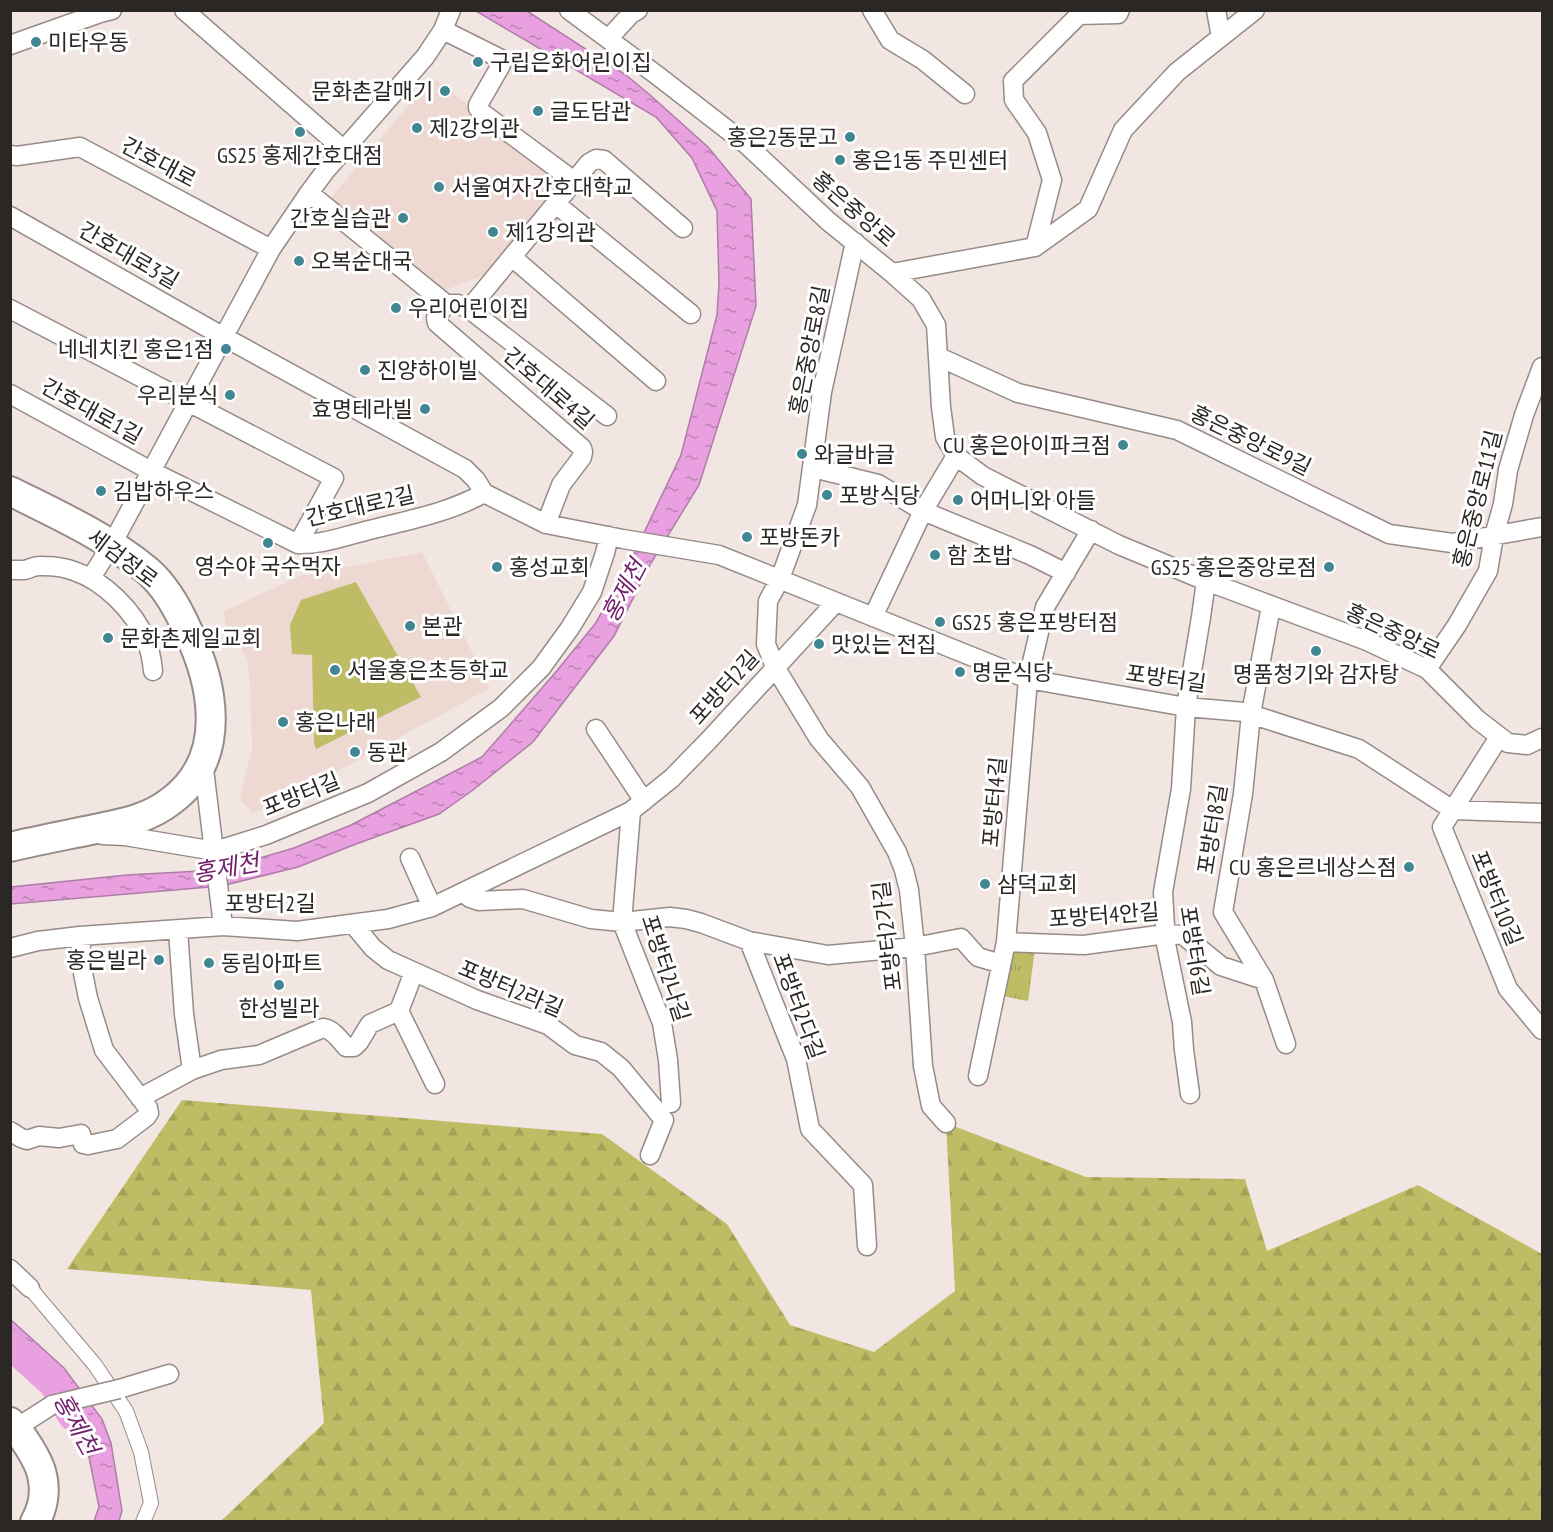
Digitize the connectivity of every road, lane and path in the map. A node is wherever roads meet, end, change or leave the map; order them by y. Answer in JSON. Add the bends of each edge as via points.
{"nodes":[{"id":1,"x":184,"y":10,"type":"edge"},
{"id":2,"x":569,"y":10,"type":"edge"},
{"id":3,"x":638,"y":10,"type":"edge"},
{"id":4,"x":872,"y":10,"type":"edge"},
{"id":5,"x":1120,"y":10,"type":"edge"},
{"id":6,"x":1216,"y":10,"type":"edge"},
{"id":7,"x":1255,"y":10,"type":"edge"},
{"id":8,"x":104,"y":11,"type":"edge"},
{"id":9,"x":446,"y":22,"type":"edge"},
{"id":10,"x":1221,"y":37,"type":"junction"},
{"id":11,"x":608,"y":39,"type":"junction"},
{"id":12,"x":10,"y":45,"type":"edge"},
{"id":13,"x":965,"y":94,"type":"dead end"},
{"id":14,"x":344,"y":150,"type":"junction"},
{"id":15,"x":12,"y":158,"type":"edge"},
{"id":16,"x":574,"y":181,"type":"junction"},
{"id":17,"x":309,"y":193,"type":"junction"},
{"id":18,"x":556,"y":204,"type":"junction"},
{"id":19,"x":10,"y":216,"type":"edge"},
{"id":20,"x":683,"y":228,"type":"dead end"},
{"id":21,"x":855,"y":242,"type":"junction"},
{"id":22,"x":1035,"y":247,"type":"junction"},
{"id":23,"x":271,"y":249,"type":"junction"},
{"id":24,"x":512,"y":257,"type":"junction"},
{"id":25,"x":892,"y":273,"type":"junction"},
{"id":26,"x":446,"y":304,"type":"junction"},
{"id":27,"x":10,"y":309,"type":"edge"},
{"id":28,"x":469,"y":309,"type":"junction"},
{"id":29,"x":691,"y":314,"type":"dead end"},
{"id":30,"x":224,"y":337,"type":"junction"},
{"id":31,"x":939,"y":357,"type":"junction"},
{"id":32,"x":1542,"y":367,"type":"edge"},
{"id":33,"x":656,"y":381,"type":"dead end"},
{"id":34,"x":10,"y":394,"type":"edge"},
{"id":35,"x":189,"y":402,"type":"junction"},
{"id":36,"x":607,"y":416,"type":"dead end"},
{"id":37,"x":956,"y":456,"type":"junction"},
{"id":38,"x":813,"y":468,"type":"junction"},
{"id":39,"x":152,"y":471,"type":"junction"},
{"id":40,"x":10,"y":491,"type":"edge"},
{"id":41,"x":484,"y":493,"type":"junction"},
{"id":42,"x":922,"y":511,"type":"junction"},
{"id":43,"x":546,"y":524,"type":"junction"},
{"id":44,"x":1542,"y":527,"type":"edge"},
{"id":45,"x":1091,"y":530,"type":"junction"},
{"id":46,"x":1494,"y":536,"type":"junction"},
{"id":47,"x":616,"y":538,"type":"junction"},
{"id":48,"x":112,"y":544,"type":"junction"},
{"id":49,"x":298,"y":544,"type":"junction"},
{"id":50,"x":10,"y":570,"type":"edge"},
{"id":51,"x":1066,"y":573,"type":"junction"},
{"id":52,"x":91,"y":578,"type":"junction"},
{"id":53,"x":780,"y":579,"type":"junction"},
{"id":54,"x":1206,"y":581,"type":"junction"},
{"id":55,"x":836,"y":602,"type":"junction"},
{"id":56,"x":1271,"y":606,"type":"junction"},
{"id":57,"x":873,"y":617,"type":"junction"},
{"id":58,"x":775,"y":667,"type":"junction"},
{"id":59,"x":1427,"y":669,"type":"junction"},
{"id":60,"x":153,"y":671,"type":"dead end"},
{"id":61,"x":1028,"y":679,"type":"junction"},
{"id":62,"x":1186,"y":708,"type":"junction"},
{"id":63,"x":1251,"y":714,"type":"junction"},
{"id":64,"x":596,"y":729,"type":"dead end"},
{"id":65,"x":1499,"y":737,"type":"junction"},
{"id":66,"x":1542,"y":738,"type":"edge"},
{"id":67,"x":203,"y":761,"type":"junction"},
{"id":68,"x":637,"y":806,"type":"junction"},
{"id":69,"x":1453,"y":810,"type":"junction"},
{"id":70,"x":1542,"y":813,"type":"edge"},
{"id":71,"x":70,"y":834,"type":"junction"},
{"id":72,"x":10,"y":847,"type":"edge"},
{"id":73,"x":215,"y":853,"type":"junction"},
{"id":74,"x":410,"y":858,"type":"dead end"},
{"id":75,"x":463,"y":892,"type":"junction"},
{"id":76,"x":432,"y":907,"type":"junction"},
{"id":77,"x":222,"y":917,"type":"junction"},
{"id":78,"x":622,"y":922,"type":"junction"},
{"id":79,"x":353,"y":924,"type":"junction"},
{"id":80,"x":178,"y":930,"type":"junction"},
{"id":81,"x":1166,"y":934,"type":"junction"},
{"id":82,"x":80,"y":936,"type":"junction"},
{"id":83,"x":749,"y":941,"type":"junction"},
{"id":84,"x":1006,"y":942,"type":"junction"},
{"id":85,"x":915,"y":947,"type":"junction"},
{"id":86,"x":10,"y":948,"type":"edge"},
{"id":87,"x":1001,"y":964,"type":"junction"},
{"id":88,"x":414,"y":972,"type":"junction"},
{"id":89,"x":1264,"y":980,"type":"junction"},
{"id":90,"x":399,"y":1011,"type":"junction"},
{"id":91,"x":1542,"y":1030,"type":"edge"},
{"id":92,"x":1286,"y":1044,"type":"dead end"},
{"id":93,"x":192,"y":1070,"type":"junction"},
{"id":94,"x":978,"y":1076,"type":"dead end"},
{"id":95,"x":435,"y":1084,"type":"dead end"},
{"id":96,"x":1190,"y":1094,"type":"dead end"},
{"id":97,"x":140,"y":1098,"type":"junction"},
{"id":98,"x":671,"y":1102,"type":"dead end"},
{"id":99,"x":946,"y":1123,"type":"dead end"},
{"id":100,"x":10,"y":1131,"type":"edge"},
{"id":101,"x":650,"y":1155,"type":"dead end"},
{"id":102,"x":867,"y":1246,"type":"dead end"},
{"id":103,"x":10,"y":1269,"type":"edge"},
{"id":104,"x":30,"y":1288,"type":"joint"},
{"id":105,"x":168,"y":1374,"type":"dead end"},
{"id":106,"x":13,"y":1425,"type":"edge"},
{"id":107,"x":35,"y":1521,"type":"edge"},
{"id":108,"x":143,"y":1521,"type":"edge"}],
"edges":[{"from":1,"to":14,"type":"street"},
{"from":2,"to":11,"type":"street","name":"홍은중앙로"},
{"from":3,"to":11,"type":"street"},
{"from":4,"to":13,"type":"street","via":[[890,40],[923,60]]},
{"from":5,"to":22,"type":"street","via":[[1118,14],[1079,15],[1013,81],[1014,100],[1038,133],[1052,180]]},
{"from":6,"to":10,"type":"street"},
{"from":7,"to":10,"type":"street"},
{"from":8,"to":12,"type":"street"},
{"from":9,"to":14,"type":"street","via":[[425,57]]},
{"from":9,"to":16,"type":"street","via":[[501,59],[478,105],[481,112]]},
{"from":10,"to":22,"type":"street","via":[[1178,72],[1123,130],[1088,209]]},
{"from":11,"to":21,"type":"street","name":"홍은중앙로","via":[[747,145]]},
{"from":14,"to":17,"type":"street"},
{"from":15,"to":23,"type":"street","name":"간호대로","via":[[80,147]]},
{"from":16,"to":18,"type":"street"},
{"from":16,"to":20,"type":"street","via":[[592,161],[604,160]]},
{"from":17,"to":23,"type":"street"},
{"from":17,"to":26,"type":"street","name":"간호대로4길"},
{"from":18,"to":24,"type":"street"},
{"from":18,"to":29,"type":"street"},
{"from":19,"to":30,"type":"street","name":"간호대로3길"},
{"from":21,"to":25,"type":"street","name":"홍은중앙로"},
{"from":21,"to":38,"type":"street","name":"홍은중앙로8길","via":[[822,392]]},
{"from":22,"to":25,"type":"street"},
{"from":23,"to":30,"type":"street"},
{"from":24,"to":28,"type":"street"},
{"from":24,"to":33,"type":"street"},
{"from":25,"to":31,"type":"street","name":"홍은중앙로","via":[[921,299],[936,326]]},
{"from":26,"to":28,"type":"street","name":"간호대로4길"},
{"from":26,"to":43,"type":"street","name":"간호대로4길","via":[[436,318],[437,323],[582,448],[582,457],[561,485]]},
{"from":27,"to":35,"type":"street"},
{"from":28,"to":36,"type":"street","name":"간호대로4길"},
{"from":30,"to":35,"type":"street"},
{"from":30,"to":41,"type":"street","via":[[465,470]]},
{"from":31,"to":37,"type":"street","name":"홍은중앙로","via":[[945,437]]},
{"from":31,"to":46,"type":"street","name":"홍은중앙로9길","via":[[1018,393],[1177,430],[1389,534],[1452,543]]},
{"from":32,"to":46,"type":"street","name":"홍은중앙로11길","via":[[1508,470]]},
{"from":34,"to":39,"type":"street","name":"간호대로1길"},
{"from":35,"to":39,"type":"street"},
{"from":35,"to":49,"type":"street","via":[[334,478]]},
{"from":37,"to":42,"type":"street"},
{"from":37,"to":45,"type":"street","name":"홍은중앙로","via":[[983,476]]},
{"from":38,"to":42,"type":"street","via":[[878,484]]},
{"from":38,"to":53,"type":"street","name":"홍은중앙로8길","via":[[807,505]]},
{"from":39,"to":48,"type":"street"},
{"from":39,"to":49,"type":"street","name":"간호대로2길"},
{"from":40,"to":48,"type":"main road","name":"세검정로"},
{"from":41,"to":43,"type":"street"},
{"from":41,"to":49,"type":"street","name":"간호대로2길","via":[[425,516],[317,543]]},
{"from":42,"to":51,"type":"street"},
{"from":42,"to":57,"type":"street"},
{"from":43,"to":47,"type":"street"},
{"from":44,"to":46,"type":"street","name":"홍은중앙로9길"},
{"from":45,"to":51,"type":"street"},
{"from":45,"to":54,"type":"street","name":"홍은중앙로"},
{"from":46,"to":59,"type":"street","name":"홍은중앙로11길","via":[[1488,571]]},
{"from":47,"to":53,"type":"street","name":"포방터길","via":[[719,555]]},
{"from":47,"to":73,"type":"street","name":"포방터길","via":[[605,554],[592,592],[570,628],[541,668],[501,708],[441,752],[368,793]]},
{"from":48,"to":52,"type":"street"},
{"from":48,"to":67,"type":"main road","name":"세검정로","via":[[159,583],[197,648],[211,714]]},
{"from":50,"to":52,"type":"street","name":"세검정로","via":[[40,565],[74,570]]},
{"from":51,"to":61,"type":"street","via":[[1045,607]]},
{"from":52,"to":60,"type":"street","name":"세검정로","via":[[125,606],[137,623],[147,642]]},
{"from":53,"to":55,"type":"street","name":"포방터길"},
{"from":53,"to":58,"type":"street","via":[[768,601],[766,644]]},
{"from":54,"to":56,"type":"street","name":"홍은중앙로"},
{"from":54,"to":62,"type":"street"},
{"from":55,"to":57,"type":"street","name":"포방터길"},
{"from":55,"to":58,"type":"street","name":"포방터2길"},
{"from":56,"to":59,"type":"street","name":"홍은중앙로","via":[[1367,641]]},
{"from":56,"to":63,"type":"street"},
{"from":57,"to":61,"type":"street","name":"포방터길"},
{"from":58,"to":68,"type":"street","name":"포방터2길","via":[[679,771]]},
{"from":58,"to":85,"type":"street","name":"포방터2가길","via":[[819,739],[860,787],[897,852],[909,890]]},
{"from":59,"to":65,"type":"street","name":"홍은중앙로"},
{"from":61,"to":62,"type":"street","name":"포방터길"},
{"from":61,"to":84,"type":"street","name":"포방터4길"},
{"from":62,"to":63,"type":"street","name":"포방터길"},
{"from":62,"to":81,"type":"street","name":"포방터6길","via":[[1181,789],[1163,892]]},
{"from":63,"to":69,"type":"street","name":"포방터길","via":[[1359,749]]},
{"from":63,"to":89,"type":"street","name":"포방터8길","via":[[1243,794],[1223,912]]},
{"from":64,"to":68,"type":"street"},
{"from":65,"to":66,"type":"street","name":"홍은중앙로","via":[[1508,743],[1527,745]]},
{"from":65,"to":69,"type":"street"},
{"from":67,"to":71,"type":"main road","name":"세검정로","via":[[184,790],[141,819]]},
{"from":67,"to":73,"type":"street"},
{"from":68,"to":75,"type":"street","name":"포방터2길"},
{"from":68,"to":78,"type":"street","name":"포방터2나길"},
{"from":69,"to":70,"type":"street"},
{"from":69,"to":91,"type":"street","name":"포방터10길","via":[[1442,827],[1508,989]]},
{"from":71,"to":72,"type":"main road","name":"세검정로"},
{"from":71,"to":73,"type":"street","name":"포방터길","via":[[119,835]]},
{"from":73,"to":77,"type":"street"},
{"from":74,"to":76,"type":"street"},
{"from":75,"to":76,"type":"street","name":"포방터2길"},
{"from":75,"to":78,"type":"street","name":"포방터2다길","via":[[479,901],[523,899],[591,919]]},
{"from":76,"to":79,"type":"street","name":"포방터2길"},
{"from":77,"to":79,"type":"street","name":"포방터2길","via":[[297,931]]},
{"from":77,"to":80,"type":"street","name":"포방터2길"},
{"from":78,"to":83,"type":"street","name":"포방터2다길","via":[[686,919]]},
{"from":78,"to":98,"type":"street","name":"포방터2나길","via":[[662,1023]]},
{"from":79,"to":88,"type":"street","name":"포방터2라길","via":[[388,960]]},
{"from":80,"to":82,"type":"street","name":"포방터2길"},
{"from":80,"to":93,"type":"street"},
{"from":81,"to":84,"type":"street","name":"포방터4안길","via":[[1084,945]]},
{"from":81,"to":89,"type":"street","name":"포방터4안길","via":[[1183,935],[1221,966]]},
{"from":81,"to":96,"type":"street","name":"포방터6길"},
{"from":82,"to":86,"type":"street","name":"포방터2길"},
{"from":82,"to":97,"type":"street","via":[[88,998],[104,1050]]},
{"from":83,"to":85,"type":"street","name":"포방터2다길","via":[[828,955]]},
{"from":83,"to":102,"type":"street","name":"포방터2다길","via":[[796,1059],[810,1129],[863,1185]]},
{"from":84,"to":87,"type":"street","name":"포방터4길"},
{"from":85,"to":87,"type":"street","via":[[961,938],[978,957]]},
{"from":85,"to":99,"type":"street","name":"포방터2가길","via":[[923,1066],[931,1106]]},
{"from":87,"to":94,"type":"street","name":"포방터4길"},
{"from":88,"to":90,"type":"street"},
{"from":88,"to":101,"type":"street","name":"포방터2라길","via":[[548,1025],[575,1045],[601,1053],[621,1068],[664,1120]]},
{"from":89,"to":92,"type":"street","name":"포방터8길"},
{"from":90,"to":93,"type":"street","via":[[370,1024],[354,1047],[346,1047],[332,1031],[323,1028],[259,1055],[217,1061]]},
{"from":90,"to":95,"type":"street"},
{"from":93,"to":97,"type":"street"},
{"from":97,"to":100,"type":"street","via":[[148,1114],[113,1141],[86,1145],[81,1134],[27,1140]]},
{"from":103,"to":104,"type":"street"},
{"from":104,"to":108,"type":"street","via":[[95,1365],[126,1411],[141,1452],[151,1503]]},
{"from":105,"to":106,"type":"street","bridge":true,"via":[[52,1405]]},
{"from":106,"to":107,"type":"main road","via":[[42,1474],[41,1511]]}]}
